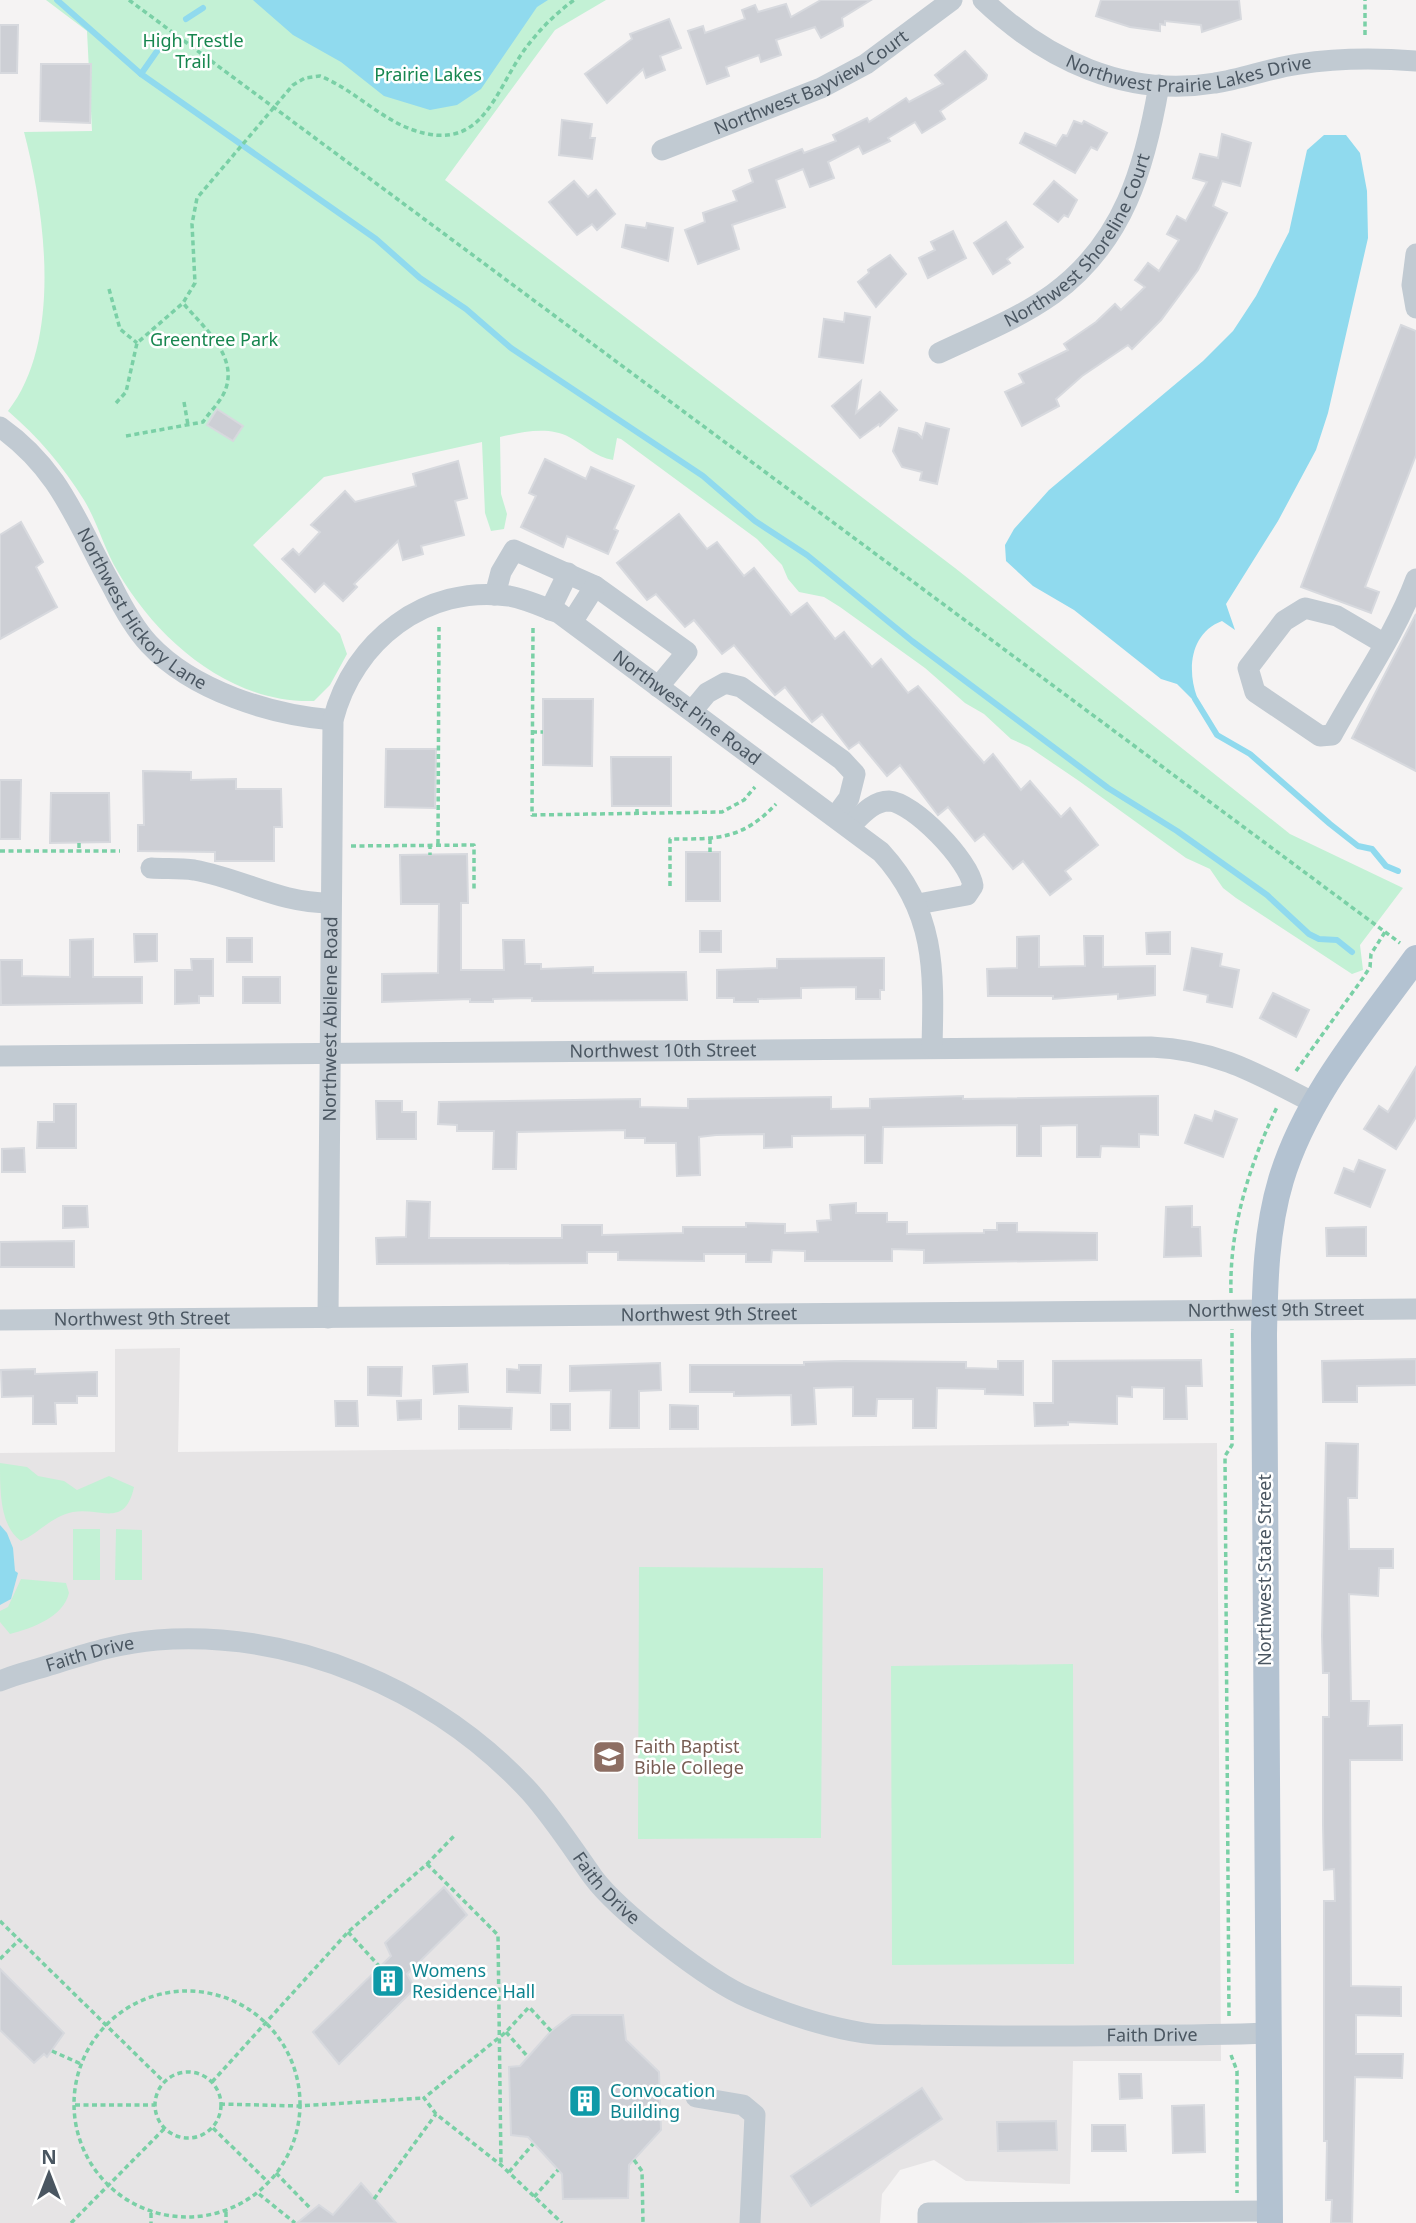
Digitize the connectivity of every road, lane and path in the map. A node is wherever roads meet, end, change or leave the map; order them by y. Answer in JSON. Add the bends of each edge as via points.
{"nodes":[{"id":1,"x":129,"y":0,"type":"edge"},
{"id":2,"x":574,"y":0,"type":"edge"},
{"id":3,"x":952,"y":0,"type":"edge"},
{"id":4,"x":983,"y":0,"type":"edge"},
{"id":5,"x":1365,"y":0,"type":"edge"},
{"id":6,"x":1364,"y":35,"type":"dead end"},
{"id":7,"x":1416,"y":61,"type":"edge"},
{"id":8,"x":1159,"y":85,"type":"junction"},
{"id":9,"x":273,"y":108,"type":"junction"},
{"id":10,"x":662,"y":150,"type":"dead end"},
{"id":11,"x":1416,"y":254,"type":"edge"},
{"id":12,"x":109,"y":289,"type":"dead end"},
{"id":13,"x":183,"y":303,"type":"junction"},
{"id":14,"x":1416,"y":308,"type":"edge"},
{"id":15,"x":137,"y":343,"type":"junction"},
{"id":16,"x":939,"y":353,"type":"dead end"},
{"id":17,"x":184,"y":402,"type":"dead end"},
{"id":18,"x":116,"y":403,"type":"dead end"},
{"id":19,"x":188,"y":425,"type":"junction"},
{"id":20,"x":0,"y":427,"type":"edge"},
{"id":21,"x":126,"y":436,"type":"dead end"},
{"id":22,"x":568,"y":573,"type":"junction"},
{"id":23,"x":1416,"y":579,"type":"edge"},
{"id":24,"x":596,"y":586,"type":"junction"},
{"id":25,"x":495,"y":595,"type":"junction"},
{"id":26,"x":550,"y":610,"type":"junction"},
{"id":27,"x":572,"y":622,"type":"junction"},
{"id":28,"x":439,"y":627,"type":"dead end"},
{"id":29,"x":533,"y":628,"type":"dead end"},
{"id":30,"x":1383,"y":643,"type":"junction"},
{"id":31,"x":658,"y":687,"type":"junction"},
{"id":32,"x":692,"y":711,"type":"junction"},
{"id":33,"x":334,"y":720,"type":"junction"},
{"id":34,"x":532,"y":732,"type":"junction"},
{"id":35,"x":543,"y":732,"type":"dead end"},
{"id":36,"x":755,"y":787,"type":"dead end"},
{"id":37,"x":776,"y":804,"type":"dead end"},
{"id":38,"x":637,"y":806,"type":"dead end"},
{"id":39,"x":637,"y":814,"type":"junction"},
{"id":40,"x":842,"y":822,"type":"junction"},
{"id":41,"x":710,"y":839,"type":"junction"},
{"id":42,"x":79,"y":843,"type":"dead end"},
{"id":43,"x":430,"y":844,"type":"junction"},
{"id":44,"x":438,"y":844,"type":"junction"},
{"id":45,"x":331,"y":845,"type":"junction"},
{"id":46,"x":0,"y":851,"type":"edge"},
{"id":47,"x":79,"y":851,"type":"junction"},
{"id":48,"x":120,"y":851,"type":"dead end"},
{"id":49,"x":710,"y":852,"type":"dead end"},
{"id":50,"x":430,"y":855,"type":"dead end"},
{"id":51,"x":151,"y":868,"type":"dead end"},
{"id":52,"x":670,"y":886,"type":"dead end"},
{"id":53,"x":474,"y":890,"type":"dead end"},
{"id":54,"x":330,"y":904,"type":"junction"},
{"id":55,"x":918,"y":904,"type":"junction"},
{"id":56,"x":1385,"y":932,"type":"junction"},
{"id":57,"x":1408,"y":951,"type":"edge"},
{"id":58,"x":932,"y":1047,"type":"junction"},
{"id":59,"x":329,"y":1054,"type":"junction"},
{"id":60,"x":0,"y":1056,"type":"edge"},
{"id":61,"x":1286,"y":1088,"type":"junction"},
{"id":62,"x":1314,"y":1103,"type":"junction"},
{"id":63,"x":1416,"y":1309,"type":"edge"},
{"id":64,"x":1264,"y":1310,"type":"junction"},
{"id":65,"x":1231,"y":1311,"type":"junction"},
{"id":66,"x":328,"y":1318,"type":"junction"},
{"id":67,"x":0,"y":1320,"type":"edge"},
{"id":68,"x":0,"y":1681,"type":"edge"},
{"id":69,"x":454,"y":1836,"type":"dead end"},
{"id":70,"x":427,"y":1864,"type":"junction"},
{"id":71,"x":0,"y":1921,"type":"edge"},
{"id":72,"x":348,"y":1932,"type":"junction"},
{"id":73,"x":19,"y":1940,"type":"junction"},
{"id":74,"x":0,"y":1959,"type":"edge"},
{"id":75,"x":380,"y":1967,"type":"dead end"},
{"id":76,"x":267,"y":2022,"type":"junction"},
{"id":77,"x":106,"y":2025,"type":"junction"},
{"id":78,"x":551,"y":2031,"type":"dead end"},
{"id":79,"x":506,"y":2032,"type":"junction"},
{"id":80,"x":1267,"y":2033,"type":"junction"},
{"id":81,"x":1230,"y":2035,"type":"junction"},
{"id":82,"x":501,"y":2036,"type":"junction"},
{"id":83,"x":52,"y":2051,"type":"dead end"},
{"id":84,"x":528,"y":2057,"type":"dead end"},
{"id":85,"x":81,"y":2064,"type":"junction"},
{"id":86,"x":163,"y":2081,"type":"junction"},
{"id":87,"x":212,"y":2082,"type":"junction"},
{"id":88,"x":696,"y":2096,"type":"dead end"},
{"id":89,"x":425,"y":2098,"type":"junction"},
{"id":90,"x":220,"y":2104,"type":"junction"},
{"id":91,"x":75,"y":2105,"type":"junction"},
{"id":92,"x":155,"y":2105,"type":"junction"},
{"id":93,"x":299,"y":2106,"type":"junction"},
{"id":94,"x":436,"y":2114,"type":"junction"},
{"id":95,"x":213,"y":2128,"type":"junction"},
{"id":96,"x":164,"y":2129,"type":"junction"},
{"id":97,"x":533,"y":2144,"type":"dead end"},
{"id":98,"x":634,"y":2160,"type":"dead end"},
{"id":99,"x":501,"y":2165,"type":"junction"},
{"id":100,"x":558,"y":2170,"type":"dead end"},
{"id":101,"x":509,"y":2172,"type":"junction"},
{"id":102,"x":276,"y":2173,"type":"junction"},
{"id":103,"x":268,"y":2182,"type":"junction"},
{"id":104,"x":108,"y":2185,"type":"junction"},
{"id":105,"x":259,"y":2194,"type":"junction"},
{"id":106,"x":534,"y":2197,"type":"junction"},
{"id":107,"x":373,"y":2199,"type":"dead end"},
{"id":108,"x":311,"y":2209,"type":"dead end"},
{"id":109,"x":1237,"y":2211,"type":"junction"},
{"id":110,"x":226,"y":2212,"type":"junction"},
{"id":111,"x":151,"y":2213,"type":"junction"},
{"id":112,"x":1270,"y":2217,"type":"edge"},
{"id":113,"x":928,"y":2218,"type":"edge"},
{"id":114,"x":71,"y":2223,"type":"edge"},
{"id":115,"x":151,"y":2223,"type":"edge"},
{"id":116,"x":226,"y":2223,"type":"edge"},
{"id":117,"x":295,"y":2223,"type":"edge"},
{"id":118,"x":562,"y":2223,"type":"edge"},
{"id":119,"x":643,"y":2223,"type":"edge"},
{"id":120,"x":750,"y":2223,"type":"edge"}],
"edges":[{"from":1,"to":9,"type":"path"},
{"from":2,"to":9,"type":"path","via":[[556,12],[526,48],[481,121],[458,132],[413,130],[320,76],[293,85]]},
{"from":3,"to":10,"type":"street","name":"Northwest Bayview Court","via":[[866,64],[821,88]]},
{"from":4,"to":8,"type":"street","name":"Northwest Prairie Lakes Drive","via":[[1029,40],[1078,67],[1118,80]]},
{"from":5,"to":6,"type":"path"},
{"from":7,"to":8,"type":"street","name":"Northwest Prairie Lakes Drive","via":[[1337,60],[1296,64],[1214,84]]},
{"from":8,"to":16,"type":"street","name":"Northwest Shoreline Court","via":[[1143,168],[1120,216],[1090,258],[1036,305]]},
{"from":9,"to":13,"type":"path","via":[[197,198],[193,210],[195,283]]},
{"from":9,"to":56,"type":"path"},
{"from":11,"to":14,"type":"street","via":[[1412,285]]},
{"from":12,"to":15,"type":"path","via":[[120,329]]},
{"from":13,"to":15,"type":"path"},
{"from":13,"to":19,"type":"path","via":[[221,349],[228,379],[224,393],[203,422]]},
{"from":15,"to":18,"type":"path","via":[[126,392]]},
{"from":17,"to":19,"type":"path"},
{"from":19,"to":21,"type":"path"},
{"from":20,"to":33,"type":"street","name":"Northwest Hickory Lane","via":[[47,468],[129,615],[167,660],[207,685],[252,702],[308,718]]},
{"from":22,"to":24,"type":"street"},
{"from":22,"to":25,"type":"street","via":[[514,550]]},
{"from":22,"to":26,"type":"street"},
{"from":23,"to":30,"type":"street"},
{"from":24,"to":27,"type":"street"},
{"from":24,"to":31,"type":"street","via":[[687,652]]},
{"from":25,"to":26,"type":"street","name":"Northwest Pine Road"},
{"from":25,"to":33,"type":"street","name":"Northwest Pine Road","via":[[438,603],[388,629],[351,673]]},
{"from":26,"to":27,"type":"street","name":"Northwest Pine Road"},
{"from":27,"to":31,"type":"street","name":"Northwest Pine Road"},
{"from":28,"to":44,"type":"path"},
{"from":29,"to":34,"type":"path"},
{"from":30,"to":30,"type":"street","via":[[1332,735],[1320,736],[1255,692],[1248,668],[1284,621],[1305,608],[1337,616]]},
{"from":31,"to":32,"type":"street","name":"Northwest Pine Road"},
{"from":32,"to":40,"type":"street","name":"Northwest Pine Road"},
{"from":32,"to":40,"type":"street","via":[[707,693],[725,683],[741,687],[842,760],[855,774]]},
{"from":33,"to":45,"type":"street","name":"Northwest Abilene Road"},
{"from":34,"to":35,"type":"path"},
{"from":34,"to":39,"type":"path","via":[[532,815]]},
{"from":36,"to":39,"type":"path","via":[[744,800],[722,812]]},
{"from":37,"to":41,"type":"path","via":[[747,828]]},
{"from":38,"to":39,"type":"path"},
{"from":40,"to":55,"type":"street","name":"Northwest Pine Road","via":[[895,867]]},
{"from":40,"to":55,"type":"street","via":[[875,804],[904,804],[965,862],[973,886],[967,895]]},
{"from":41,"to":49,"type":"path"},
{"from":41,"to":52,"type":"path","via":[[670,839]]},
{"from":42,"to":47,"type":"path"},
{"from":43,"to":44,"type":"path"},
{"from":43,"to":45,"type":"path"},
{"from":43,"to":50,"type":"path"},
{"from":44,"to":53,"type":"path","via":[[474,845]]},
{"from":45,"to":54,"type":"street","name":"Northwest Abilene Road"},
{"from":46,"to":47,"type":"path"},
{"from":47,"to":48,"type":"path"},
{"from":51,"to":54,"type":"street","via":[[193,870],[283,899]]},
{"from":54,"to":59,"type":"street","name":"Northwest Abilene Road"},
{"from":55,"to":58,"type":"street","name":"Northwest Pine Road","via":[[931,951]]},
{"from":56,"to":57,"type":"path"},
{"from":56,"to":61,"type":"path","via":[[1363,978]]},
{"from":57,"to":62,"type":"main road","name":"Northwest State Street"},
{"from":58,"to":59,"type":"street","name":"Northwest 10th Street"},
{"from":58,"to":61,"type":"street","name":"Northwest 10th Street","via":[[1180,1049],[1226,1059]]},
{"from":59,"to":60,"type":"street","name":"Northwest 10th Street"},
{"from":59,"to":66,"type":"street","name":"Northwest Abilene Road"},
{"from":61,"to":62,"type":"street","name":"Northwest 10th Street"},
{"from":61,"to":65,"type":"path","via":[[1247,1180],[1237,1231]]},
{"from":62,"to":64,"type":"main road","name":"Northwest State Street","via":[[1280,1182],[1269,1236]]},
{"from":63,"to":64,"type":"street","name":"Northwest 9th Street"},
{"from":64,"to":65,"type":"street","name":"Northwest 9th Street"},
{"from":64,"to":80,"type":"main road","name":"Northwest State Street"},
{"from":65,"to":66,"type":"street","name":"Northwest 9th Street"},
{"from":65,"to":81,"type":"path","via":[[1232,1445],[1225,1457]]},
{"from":66,"to":67,"type":"street","name":"Northwest 9th Street"},
{"from":68,"to":81,"type":"street","name":"Faith Drive","via":[[69,1657],[156,1640],[251,1644],[328,1661],[386,1685],[463,1731],[531,1794],[593,1877],[629,1912],[674,1950],[746,1997],[864,2033]]},
{"from":69,"to":70,"type":"path"},
{"from":70,"to":72,"type":"path"},
{"from":70,"to":82,"type":"path","via":[[498,1935]]},
{"from":71,"to":73,"type":"path"},
{"from":72,"to":75,"type":"path"},
{"from":72,"to":76,"type":"path"},
{"from":73,"to":74,"type":"path"},
{"from":73,"to":77,"type":"path"},
{"from":76,"to":77,"type":"path","via":[[232,1997],[187,1989],[148,1997]]},
{"from":76,"to":87,"type":"path"},
{"from":76,"to":93,"type":"path","via":[[290,2058]]},
{"from":77,"to":85,"type":"path"},
{"from":77,"to":86,"type":"path"},
{"from":78,"to":79,"type":"path","via":[[528,2007]]},
{"from":79,"to":82,"type":"path"},
{"from":79,"to":84,"type":"path"},
{"from":80,"to":81,"type":"street","name":"Faith Drive"},
{"from":80,"to":112,"type":"main road","name":"Northwest State Street"},
{"from":81,"to":109,"type":"path","via":[[1237,2071]]},
{"from":82,"to":89,"type":"path"},
{"from":82,"to":99,"type":"path"},
{"from":83,"to":85,"type":"path"},
{"from":85,"to":91,"type":"path"},
{"from":86,"to":87,"type":"path","via":[[191,2071]]},
{"from":86,"to":92,"type":"path"},
{"from":87,"to":90,"type":"path"},
{"from":88,"to":120,"type":"street","via":[[743,2105],[755,2115]]},
{"from":89,"to":93,"type":"path"},
{"from":89,"to":94,"type":"path"},
{"from":90,"to":93,"type":"path"},
{"from":90,"to":95,"type":"path"},
{"from":91,"to":92,"type":"path"},
{"from":91,"to":104,"type":"path","via":[[91,2161]]},
{"from":92,"to":96,"type":"path"},
{"from":93,"to":102,"type":"path","via":[[295,2139]]},
{"from":94,"to":99,"type":"path"},
{"from":94,"to":107,"type":"path"},
{"from":95,"to":96,"type":"path","via":[[187,2139]]},
{"from":95,"to":103,"type":"path"},
{"from":96,"to":104,"type":"path"},
{"from":97,"to":101,"type":"path"},
{"from":98,"to":119,"type":"path","via":[[642,2171]]},
{"from":99,"to":101,"type":"path"},
{"from":100,"to":106,"type":"path"},
{"from":101,"to":106,"type":"path"},
{"from":102,"to":103,"type":"path"},
{"from":102,"to":108,"type":"path"},
{"from":103,"to":105,"type":"path"},
{"from":104,"to":111,"type":"path"},
{"from":104,"to":114,"type":"path"},
{"from":105,"to":110,"type":"path"},
{"from":105,"to":117,"type":"path"},
{"from":106,"to":118,"type":"path"},
{"from":109,"to":112,"type":"street"},
{"from":109,"to":113,"type":"street"},
{"from":110,"to":111,"type":"path","via":[[187,2219]]},
{"from":110,"to":116,"type":"path"},
{"from":111,"to":115,"type":"path"}]}
